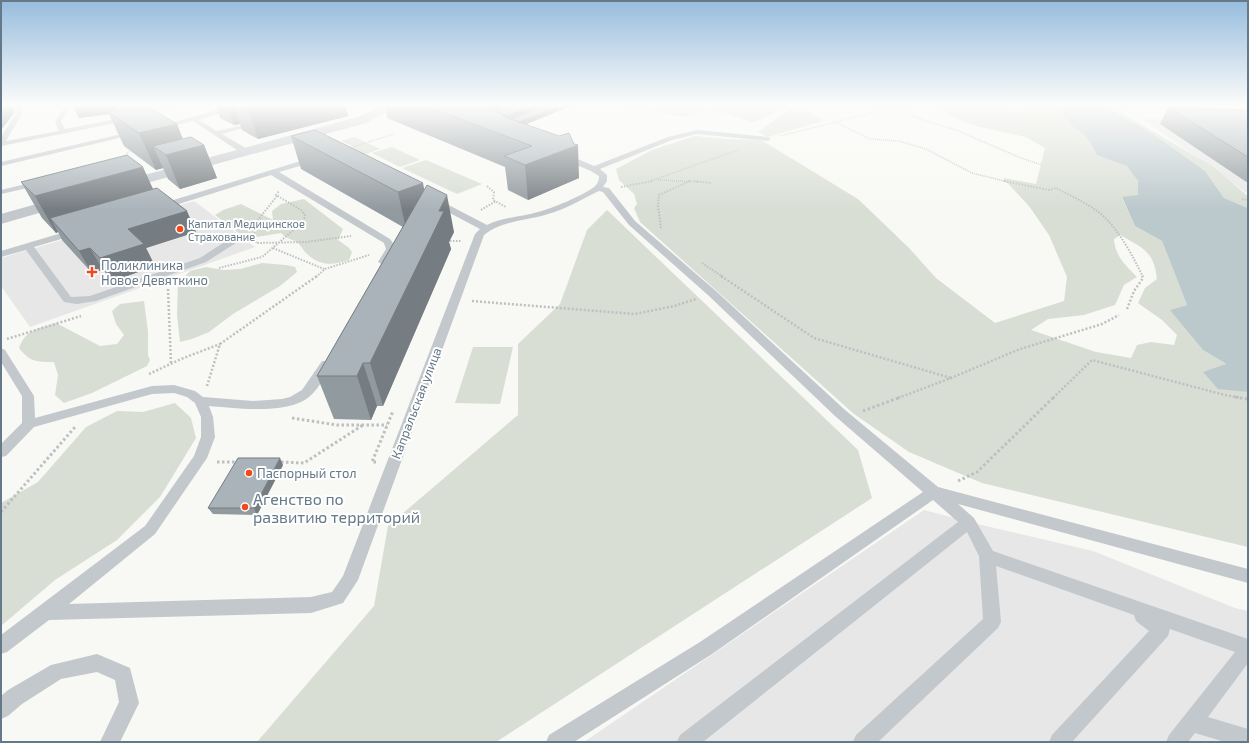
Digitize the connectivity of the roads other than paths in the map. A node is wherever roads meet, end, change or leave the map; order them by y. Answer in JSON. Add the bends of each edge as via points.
{"nodes":[{"id":1,"x":18,"y":141,"type":"edge"},
{"id":2,"x":101,"y":141,"type":"edge"},
{"id":3,"x":228,"y":141,"type":"edge"},
{"id":4,"x":286,"y":141,"type":"edge"},
{"id":5,"x":311,"y":141,"type":"edge"},
{"id":6,"x":663,"y":141,"type":"edge"},
{"id":7,"x":315,"y":143,"type":"edge"},
{"id":8,"x":1,"y":144,"type":"edge"},
{"id":9,"x":246,"y":152,"type":"junction"},
{"id":10,"x":334,"y":153,"type":"edge"},
{"id":11,"x":555,"y":154,"type":"edge"},
{"id":12,"x":1,"y":164,"type":"edge"},
{"id":13,"x":112,"y":165,"type":"edge"},
{"id":14,"x":594,"y":169,"type":"junction"},
{"id":15,"x":274,"y":173,"type":"junction"},
{"id":16,"x":44,"y":181,"type":"edge"},
{"id":17,"x":138,"y":181,"type":"junction"},
{"id":18,"x":598,"y":188,"type":"junction"},
{"id":19,"x":109,"y":189,"type":"edge"},
{"id":20,"x":1,"y":192,"type":"edge"},
{"id":21,"x":426,"y":196,"type":"edge"},
{"id":22,"x":79,"y":198,"type":"edge"},
{"id":23,"x":148,"y":210,"type":"edge"},
{"id":24,"x":1,"y":219,"type":"edge"},
{"id":25,"x":485,"y":228,"type":"junction"},
{"id":26,"x":81,"y":230,"type":"edge"},
{"id":27,"x":234,"y":240,"type":"dead end"},
{"id":28,"x":28,"y":246,"type":"junction"},
{"id":29,"x":1,"y":254,"type":"edge"},
{"id":30,"x":379,"y":270,"type":"edge"},
{"id":31,"x":1,"y":352,"type":"edge"},
{"id":32,"x":333,"y":352,"type":"edge"},
{"id":33,"x":200,"y":401,"type":"junction"},
{"id":34,"x":28,"y":424,"type":"junction"},
{"id":35,"x":1,"y":452,"type":"edge"},
{"id":36,"x":934,"y":492,"type":"junction"},
{"id":37,"x":969,"y":522,"type":"junction"},
{"id":38,"x":987,"y":556,"type":"junction"},
{"id":39,"x":1248,"y":576,"type":"edge"},
{"id":40,"x":1130,"y":607,"type":"junction"},
{"id":41,"x":45,"y":612,"type":"junction"},
{"id":42,"x":1,"y":646,"type":"edge"},
{"id":43,"x":1248,"y":648,"type":"edge"},
{"id":44,"x":1,"y":709,"type":"edge"},
{"id":45,"x":1192,"y":722,"type":"junction"},
{"id":46,"x":1248,"y":739,"type":"edge"},
{"id":47,"x":110,"y":742,"type":"edge"},
{"id":48,"x":556,"y":742,"type":"edge"},
{"id":49,"x":687,"y":742,"type":"edge"},
{"id":50,"x":863,"y":742,"type":"edge"},
{"id":51,"x":1059,"y":742,"type":"edge"},
{"id":52,"x":1176,"y":742,"type":"edge"}],
"edges":[{"from":1,"to":8,"type":"lane"},
{"from":2,"to":12,"type":"lane"},
{"from":3,"to":9,"type":"lane"},
{"from":4,"to":9,"type":"street"},
{"from":5,"to":7,"type":"lane"},
{"from":6,"to":14,"type":"lane"},
{"from":9,"to":17,"type":"street"},
{"from":10,"to":15,"type":"lane"},
{"from":11,"to":14,"type":"lane"},
{"from":13,"to":17,"type":"lane","via":[[119,166]]},
{"from":14,"to":18,"type":"lane","via":[[603,175],[603,181]]},
{"from":15,"to":23,"type":"lane"},
{"from":15,"to":30,"type":"lane","via":[[387,242],[391,249]]},
{"from":16,"to":20,"type":"lane"},
{"from":17,"to":19,"type":"street"},
{"from":18,"to":25,"type":"lane","via":[[549,212]]},
{"from":18,"to":36,"type":"lane","via":[[606,190],[632,223],[713,294],[840,413]]},
{"from":21,"to":25,"type":"lane"},
{"from":22,"to":24,"type":"street"},
{"from":25,"to":41,"type":"lane","name":"Капральская улица","via":[[477,241],[350,580],[337,598],[311,605]]},
{"from":26,"to":28,"type":"lane"},
{"from":27,"to":28,"type":"lane","via":[[203,260],[92,299],[77,301],[68,300]]},
{"from":28,"to":29,"type":"lane"},
{"from":31,"to":34,"type":"lane","via":[[28,396]]},
{"from":32,"to":33,"type":"lane","via":[[313,386],[302,396],[288,402],[269,404]]},
{"from":33,"to":34,"type":"lane","via":[[191,394],[174,389],[152,390]]},
{"from":33,"to":41,"type":"lane","via":[[207,417],[208,437],[196,462],[150,530]]},
{"from":34,"to":35,"type":"lane"},
{"from":36,"to":37,"type":"lane"},
{"from":36,"to":39,"type":"lane"},
{"from":36,"to":48,"type":"lane","via":[[706,648]]},
{"from":37,"to":38,"type":"lane"},
{"from":37,"to":49,"type":"lane"},
{"from":38,"to":40,"type":"lane"},
{"from":38,"to":50,"type":"lane","via":[[992,622]]},
{"from":40,"to":43,"type":"lane"},
{"from":40,"to":51,"type":"lane","via":[[1162,630]]},
{"from":41,"to":42,"type":"lane"},
{"from":43,"to":45,"type":"lane"},
{"from":44,"to":47,"type":"lane","via":[[15,697],[58,672],[97,663],[123,674],[129,703]]},
{"from":45,"to":46,"type":"lane"},
{"from":45,"to":52,"type":"lane"}]}
